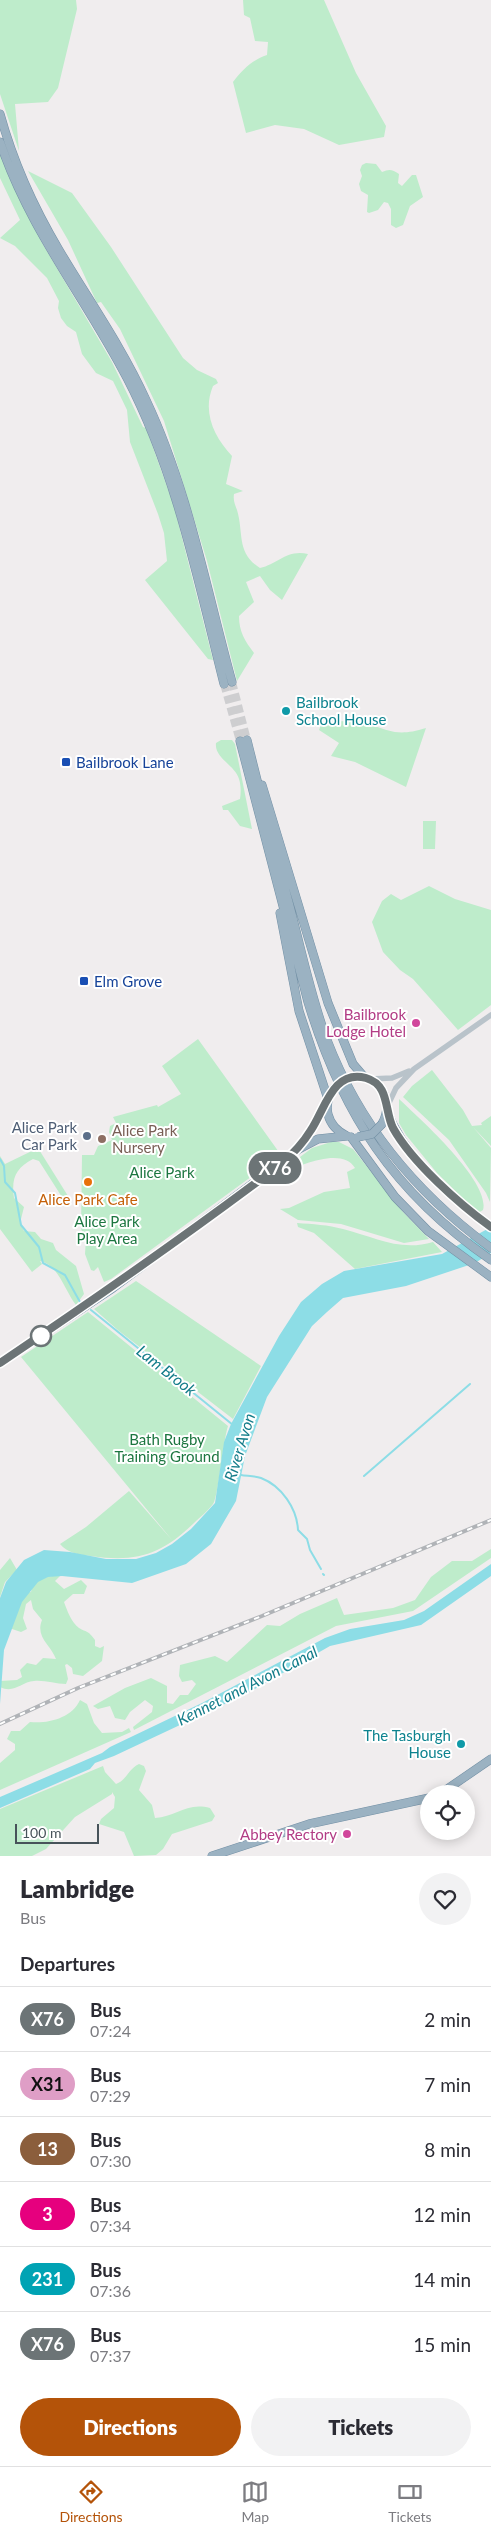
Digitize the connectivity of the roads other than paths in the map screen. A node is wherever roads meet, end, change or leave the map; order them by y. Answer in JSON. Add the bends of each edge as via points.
{"nodes":[{"id":1,"x":0,"y":114,"type":"edge"},
{"id":2,"x":0,"y":142,"type":"edge"},
{"id":3,"x":252,"y":760,"type":"junction"},
{"id":4,"x":269,"y":850,"type":"junction"},
{"id":5,"x":491,"y":1015,"type":"edge"},
{"id":6,"x":414,"y":1069,"type":"junction"},
{"id":7,"x":366,"y":1078,"type":"junction"},
{"id":8,"x":327,"y":1101,"type":"junction"},
{"id":9,"x":387,"y":1109,"type":"junction"},
{"id":10,"x":352,"y":1137,"type":"junction"},
{"id":11,"x":293,"y":1153,"type":"junction"},
{"id":12,"x":491,"y":1227,"type":"edge"},
{"id":13,"x":491,"y":1248,"type":"edge"},
{"id":14,"x":491,"y":1260,"type":"edge"},
{"id":15,"x":491,"y":1276,"type":"edge"},
{"id":16,"x":0,"y":1363,"type":"edge"},
{"id":17,"x":491,"y":1759,"type":"edge"},
{"id":18,"x":453,"y":1785,"type":"edge"},
{"id":19,"x":420,"y":1800,"type":"edge"},
{"id":20,"x":212,"y":1856,"type":"edge"}],
"edges":[{"from":1,"to":2,"type":"highway","via":[[35,204],[134,374],[158,428],[188,516],[228,683],[177,502],[151,430],[112,352],[38,230]]},
{"from":3,"to":4,"type":"highway","via":[[244,741]]},
{"from":3,"to":7,"type":"highway","via":[[265,793],[328,1003],[353,1064]]},
{"from":3,"to":13,"type":"highway","via":[[314,1000],[338,1067],[366,1119],[395,1160],[446,1213]]},
{"from":4,"to":8,"type":"highway","via":[[294,992]]},
{"from":4,"to":14,"type":"highway","via":[[308,1002],[331,1070],[360,1127],[387,1164],[438,1219]]},
{"from":5,"to":6,"type":"street"},
{"from":6,"to":7,"type":"street","via":[[392,1078]]},
{"from":6,"to":9,"type":"street","via":[[396,1088]]},
{"from":7,"to":8,"type":"highway","bridge":true,"via":[[345,1079],[334,1088]]},
{"from":7,"to":9,"type":"highway","via":[[384,1093]]},
{"from":8,"to":10,"type":"highway","via":[[330,1120],[337,1130]]},
{"from":8,"to":11,"type":"highway"},
{"from":9,"to":10,"type":"highway","bridge":true,"via":[[382,1124],[372,1134]]},
{"from":9,"to":12,"type":"highway","via":[[394,1129],[411,1151],[459,1202]]},
{"from":10,"to":11,"type":"highway","via":[[318,1139]]},
{"from":10,"to":15,"type":"highway","via":[[395,1197],[428,1231]]},
{"from":11,"to":16,"type":"highway","via":[[113,1288]]},
{"from":17,"to":18,"type":"highway"},
{"from":19,"to":20,"type":"highway","via":[[309,1824]]}]}
